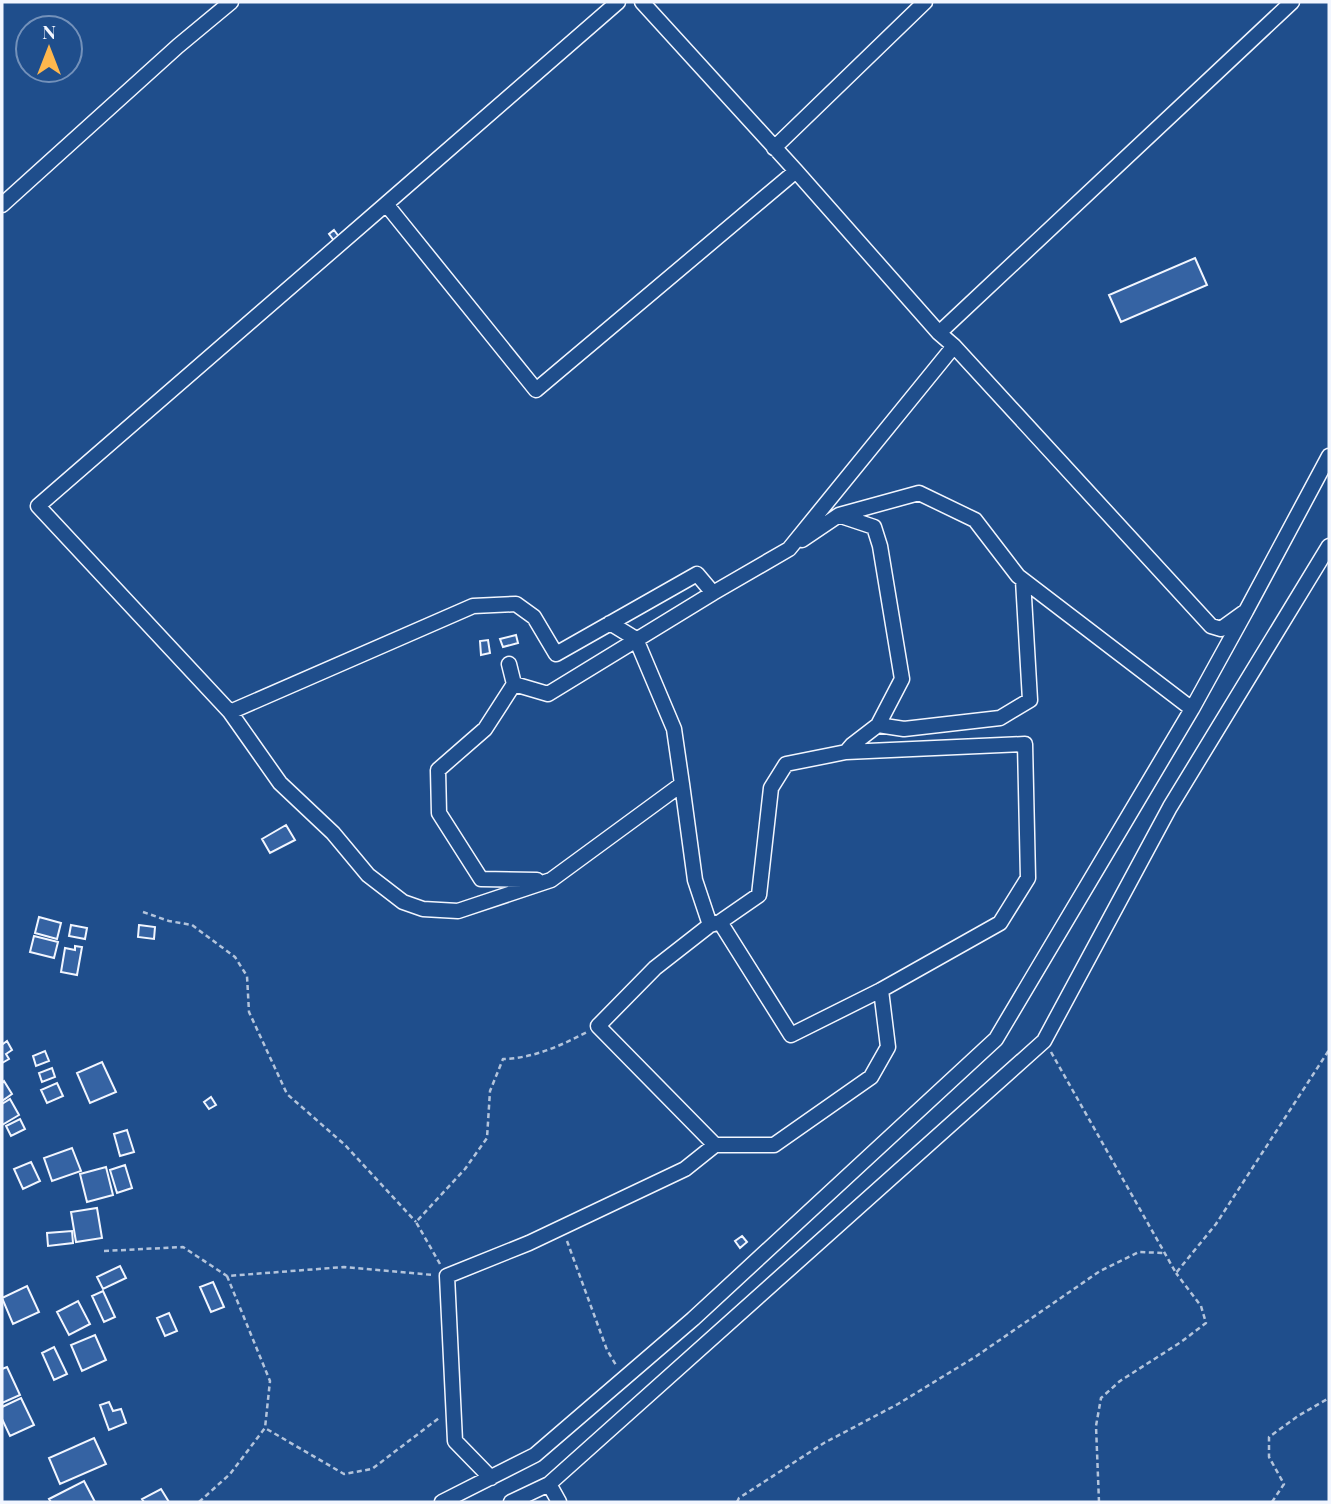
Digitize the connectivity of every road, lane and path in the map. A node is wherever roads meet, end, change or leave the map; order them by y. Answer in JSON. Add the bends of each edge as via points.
{"nodes":[{"id":1,"x":231,"y":2,"type":"edge"},
{"id":2,"x":618,"y":2,"type":"edge"},
{"id":3,"x":642,"y":2,"type":"edge"},
{"id":4,"x":925,"y":2,"type":"edge"},
{"id":5,"x":1292,"y":2,"type":"edge"},
{"id":6,"x":774,"y":148,"type":"junction"},
{"id":7,"x":796,"y":171,"type":"junction"},
{"id":8,"x":386,"y":204,"type":"junction"},
{"id":9,"x":2,"y":205,"type":"edge"},
{"id":10,"x":939,"y":333,"type":"junction"},
{"id":11,"x":954,"y":346,"type":"junction"},
{"id":12,"x":1329,"y":456,"type":"edge"},
{"id":13,"x":839,"y":515,"type":"junction"},
{"id":14,"x":1329,"y":546,"type":"edge"},
{"id":15,"x":789,"y":549,"type":"junction"},
{"id":16,"x":1023,"y":580,"type":"junction"},
{"id":17,"x":713,"y":593,"type":"junction"},
{"id":18,"x":1246,"y":611,"type":"junction"},
{"id":19,"x":610,"y":623,"type":"junction"},
{"id":20,"x":636,"y":639,"type":"junction"},
{"id":21,"x":509,"y":664,"type":"dead end"},
{"id":22,"x":514,"y":684,"type":"junction"},
{"id":23,"x":1192,"y":709,"type":"junction"},
{"id":24,"x":230,"y":712,"type":"junction"},
{"id":25,"x":878,"y":725,"type":"junction"},
{"id":26,"x":846,"y":752,"type":"junction"},
{"id":27,"x":681,"y":784,"type":"junction"},
{"id":28,"x":551,"y":880,"type":"junction"},
{"id":29,"x":144,"y":912,"type":"dead end"},
{"id":30,"x":715,"y":923,"type":"junction"},
{"id":31,"x":881,"y":990,"type":"junction"},
{"id":32,"x":598,"y":1027,"type":"junction"},
{"id":33,"x":1044,"y":1041,"type":"junction"},
{"id":34,"x":1329,"y":1050,"type":"edge"},
{"id":35,"x":715,"y":1145,"type":"junction"},
{"id":36,"x":416,"y":1222,"type":"junction"},
{"id":37,"x":562,"y":1228,"type":"junction"},
{"id":38,"x":104,"y":1251,"type":"dead end"},
{"id":39,"x":1164,"y":1253,"type":"junction"},
{"id":40,"x":1176,"y":1273,"type":"junction"},
{"id":41,"x":227,"y":1276,"type":"junction"},
{"id":42,"x":447,"y":1276,"type":"junction"},
{"id":43,"x":624,"y":1379,"type":"junction"},
{"id":44,"x":1329,"y":1398,"type":"edge"},
{"id":45,"x":453,"y":1408,"type":"junction"},
{"id":46,"x":265,"y":1427,"type":"junction"},
{"id":47,"x":491,"y":1478,"type":"junction"},
{"id":48,"x":549,"y":1484,"type":"junction"},
{"id":49,"x":521,"y":1500,"type":"edge"},
{"id":50,"x":199,"y":1502,"type":"edge"},
{"id":51,"x":442,"y":1502,"type":"edge"},
{"id":52,"x":559,"y":1502,"type":"edge"},
{"id":53,"x":737,"y":1502,"type":"edge"},
{"id":54,"x":1099,"y":1502,"type":"edge"},
{"id":55,"x":1272,"y":1502,"type":"edge"}],
"edges":[{"from":1,"to":9,"type":"street"},
{"from":2,"to":8,"type":"street"},
{"from":3,"to":6,"type":"street"},
{"from":4,"to":6,"type":"street"},
{"from":5,"to":10,"type":"street"},
{"from":6,"to":7,"type":"street"},
{"from":7,"to":8,"type":"street","via":[[536,390]]},
{"from":7,"to":10,"type":"street"},
{"from":8,"to":24,"type":"street","via":[[38,506]]},
{"from":10,"to":11,"type":"street"},
{"from":11,"to":15,"type":"street"},
{"from":11,"to":18,"type":"street","via":[[1211,626],[1221,629]]},
{"from":12,"to":18,"type":"street"},
{"from":13,"to":15,"type":"street"},
{"from":13,"to":16,"type":"street","via":[[919,493],[975,520]]},
{"from":13,"to":25,"type":"street","via":[[874,527],[880,546],[902,679]]},
{"from":14,"to":33,"type":"street","via":[[1170,807]]},
{"from":15,"to":17,"type":"street"},
{"from":16,"to":23,"type":"street"},
{"from":16,"to":25,"type":"street","via":[[1030,700],[1000,718],[904,729]]},
{"from":17,"to":19,"type":"street","via":[[697,574]]},
{"from":17,"to":20,"type":"street"},
{"from":18,"to":23,"type":"street"},
{"from":19,"to":20,"type":"street"},
{"from":19,"to":24,"type":"street","via":[[556,654],[534,617],[516,604],[473,606]]},
{"from":20,"to":22,"type":"street","via":[[548,694]]},
{"from":20,"to":27,"type":"street","via":[[674,729]]},
{"from":21,"to":22,"type":"street"},
{"from":22,"to":28,"type":"street","via":[[485,729],[438,770],[439,813],[481,879]]},
{"from":23,"to":43,"type":"street","via":[[996,1040]]},
{"from":24,"to":28,"type":"street","via":[[280,783],[333,833],[368,875],[403,902],[423,909],[458,911]]},
{"from":25,"to":26,"type":"street"},
{"from":26,"to":30,"type":"street","via":[[786,764],[771,788],[759,895]]},
{"from":26,"to":31,"type":"street","via":[[1025,744],[1028,878],[1000,923]]},
{"from":27,"to":28,"type":"street"},
{"from":27,"to":30,"type":"street","via":[[695,880]]},
{"from":29,"to":36,"type":"path","via":[[192,925],[235,957],[247,976],[248,1012],[287,1094],[345,1145]]},
{"from":30,"to":31,"type":"street","via":[[791,1035]]},
{"from":30,"to":32,"type":"street","via":[[655,968]]},
{"from":31,"to":35,"type":"street","via":[[888,1046],[871,1077],[774,1145]]},
{"from":32,"to":35,"type":"street"},
{"from":32,"to":36,"type":"path","via":[[558,1048],[503,1059],[490,1091],[487,1138],[465,1170]]},
{"from":33,"to":39,"type":"path"},
{"from":33,"to":48,"type":"street"},
{"from":34,"to":40,"type":"path","via":[[1216,1224]]},
{"from":35,"to":37,"type":"street","via":[[685,1170]]},
{"from":36,"to":42,"type":"path"},
{"from":37,"to":42,"type":"street"},
{"from":37,"to":43,"type":"path","via":[[607,1350]]},
{"from":38,"to":41,"type":"path","via":[[183,1247]]},
{"from":39,"to":40,"type":"path"},
{"from":39,"to":53,"type":"path","via":[[1139,1252],[1100,1271],[975,1357],[824,1443]]},
{"from":40,"to":54,"type":"path","via":[[1201,1306],[1206,1323],[1101,1398],[1096,1426]]},
{"from":41,"to":42,"type":"path","via":[[344,1267]]},
{"from":41,"to":46,"type":"path","via":[[270,1381]]},
{"from":42,"to":45,"type":"street"},
{"from":43,"to":47,"type":"street","via":[[535,1455]]},
{"from":44,"to":55,"type":"path","via":[[1269,1437],[1269,1457],[1284,1484]]},
{"from":45,"to":46,"type":"path","via":[[372,1469],[344,1474]]},
{"from":45,"to":47,"type":"street","via":[[455,1441]]},
{"from":46,"to":50,"type":"path","via":[[230,1474]]},
{"from":47,"to":51,"type":"street"},
{"from":48,"to":49,"type":"street"},
{"from":48,"to":52,"type":"street"}]}
